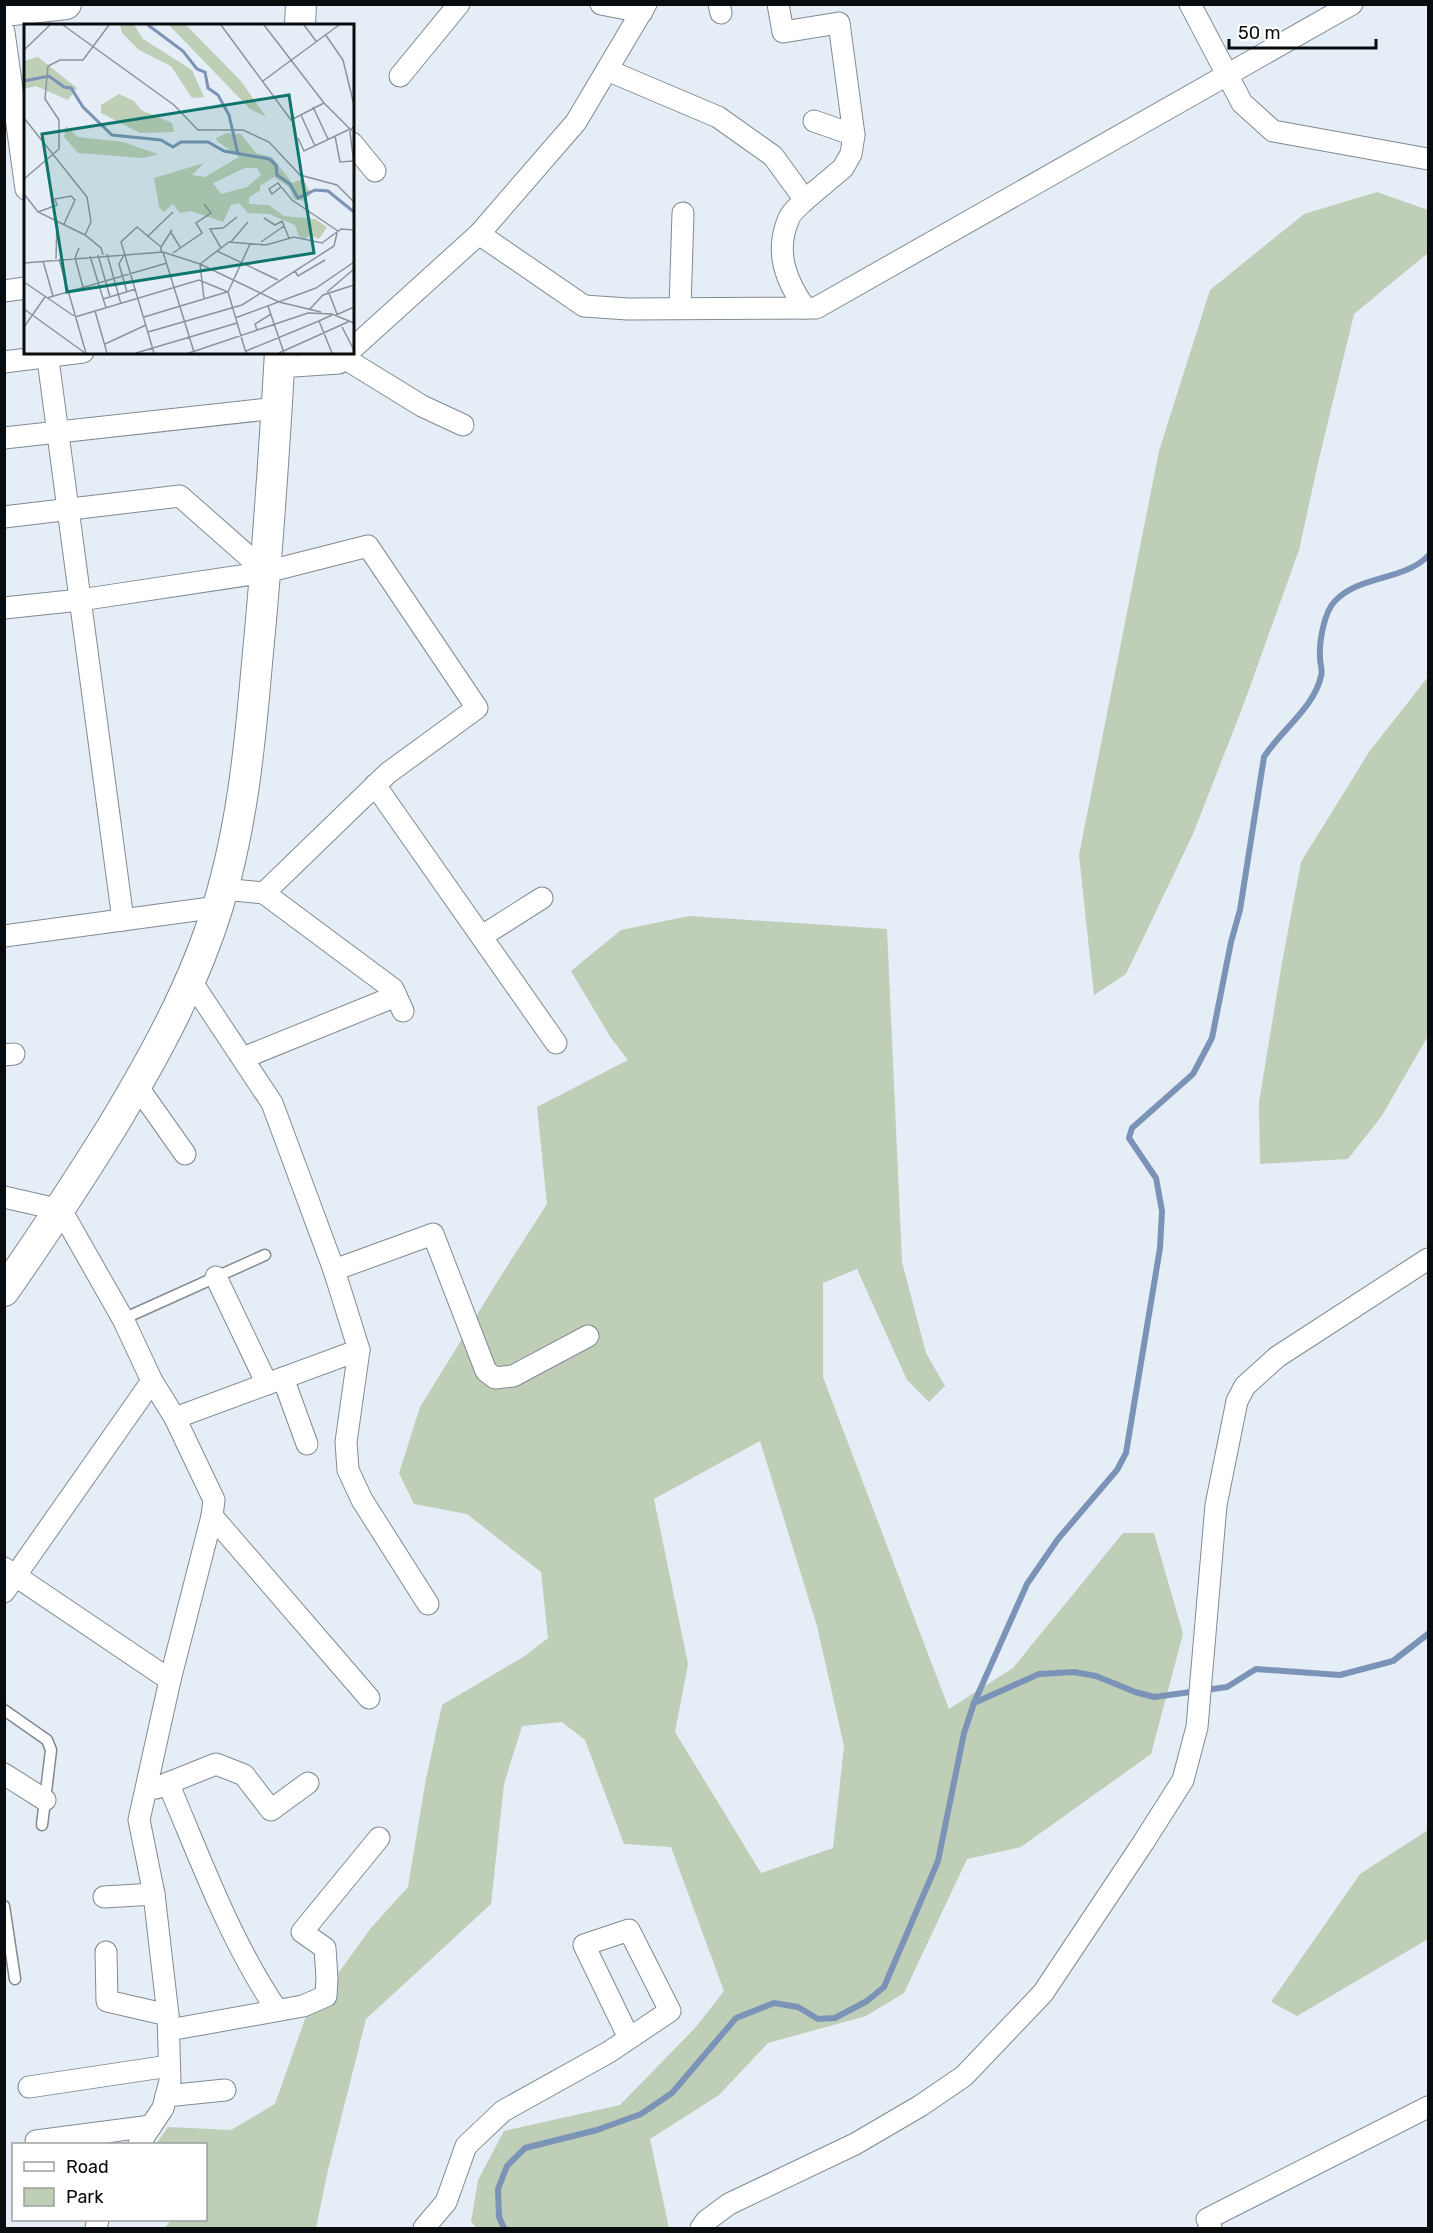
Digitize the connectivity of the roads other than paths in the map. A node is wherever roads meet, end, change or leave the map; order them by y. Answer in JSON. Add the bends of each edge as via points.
{"nodes":[{"id":1,"x":66,"y":4,"type":"edge"},
{"id":2,"x":301,"y":4,"type":"edge"},
{"id":3,"x":459,"y":4,"type":"edge"},
{"id":4,"x":601,"y":4,"type":"edge"},
{"id":5,"x":778,"y":4,"type":"edge"},
{"id":6,"x":1190,"y":4,"type":"edge"},
{"id":7,"x":1352,"y":4,"type":"edge"},
{"id":8,"x":644,"y":8,"type":"edge"},
{"id":9,"x":4,"y":12,"type":"edge"},
{"id":10,"x":300,"y":24,"type":"edge"},
{"id":11,"x":4,"y":32,"type":"edge"},
{"id":12,"x":607,"y":70,"type":"junction"},
{"id":13,"x":1228,"y":74,"type":"junction"},
{"id":14,"x":400,"y":76,"type":"dead end"},
{"id":15,"x":814,"y":121,"type":"dead end"},
{"id":16,"x":854,"y":135,"type":"junction"},
{"id":17,"x":354,"y":145,"type":"edge"},
{"id":18,"x":23,"y":147,"type":"edge"},
{"id":19,"x":1428,"y":159,"type":"edge"},
{"id":20,"x":375,"y":171,"type":"dead end"},
{"id":21,"x":804,"y":200,"type":"junction"},
{"id":22,"x":683,"y":213,"type":"dead end"},
{"id":23,"x":479,"y":234,"type":"junction"},
{"id":24,"x":24,"y":288,"type":"edge"},
{"id":25,"x":4,"y":291,"type":"edge"},
{"id":26,"x":805,"y":308,"type":"junction"},
{"id":27,"x":680,"y":309,"type":"junction"},
{"id":28,"x":354,"y":348,"type":"edge"},
{"id":29,"x":348,"y":354,"type":"edge"},
{"id":30,"x":350,"y":354,"type":"edge"},
{"id":31,"x":48,"y":355,"type":"edge"},
{"id":32,"x":280,"y":360,"type":"edge"},
{"id":33,"x":4,"y":362,"type":"edge"},
{"id":34,"x":277,"y":408,"type":"junction"},
{"id":35,"x":463,"y":425,"type":"dead end"},
{"id":36,"x":58,"y":432,"type":"junction"},
{"id":37,"x":4,"y":438,"type":"edge"},
{"id":38,"x":68,"y":508,"type":"junction"},
{"id":39,"x":4,"y":517,"type":"edge"},
{"id":40,"x":266,"y":572,"type":"junction"},
{"id":41,"x":80,"y":600,"type":"junction"},
{"id":42,"x":4,"y":608,"type":"edge"},
{"id":43,"x":375,"y":785,"type":"junction"},
{"id":44,"x":264,"y":893,"type":"junction"},
{"id":45,"x":220,"y":898,"type":"junction"},
{"id":46,"x":543,"y":898,"type":"dead end"},
{"id":47,"x":123,"y":920,"type":"junction"},
{"id":48,"x":4,"y":936,"type":"edge"},
{"id":49,"x":482,"y":936,"type":"junction"},
{"id":50,"x":190,"y":981,"type":"junction"},
{"id":51,"x":556,"y":1043,"type":"dead end"},
{"id":52,"x":243,"y":1058,"type":"junction"},
{"id":53,"x":137,"y":1086,"type":"junction"},
{"id":54,"x":185,"y":1154,"type":"dead end"},
{"id":55,"x":4,"y":1197,"type":"edge"},
{"id":56,"x":61,"y":1210,"type":"junction"},
{"id":57,"x":264,"y":1255,"type":"dead end"},
{"id":58,"x":1428,"y":1258,"type":"edge"},
{"id":59,"x":334,"y":1270,"type":"junction"},
{"id":60,"x":216,"y":1277,"type":"junction"},
{"id":61,"x":4,"y":1291,"type":"edge"},
{"id":62,"x":123,"y":1319,"type":"junction"},
{"id":63,"x":588,"y":1336,"type":"dead end"},
{"id":64,"x":359,"y":1350,"type":"junction"},
{"id":65,"x":152,"y":1381,"type":"junction"},
{"id":66,"x":275,"y":1381,"type":"junction"},
{"id":67,"x":175,"y":1418,"type":"junction"},
{"id":68,"x":307,"y":1444,"type":"dead end"},
{"id":69,"x":212,"y":1516,"type":"junction"},
{"id":70,"x":8,"y":1579,"type":"edge"},
{"id":71,"x":428,"y":1604,"type":"dead end"},
{"id":72,"x":170,"y":1680,"type":"junction"},
{"id":73,"x":369,"y":1698,"type":"dead end"},
{"id":74,"x":4,"y":1710,"type":"edge"},
{"id":75,"x":4,"y":1774,"type":"edge"},
{"id":76,"x":308,"y":1782,"type":"dead end"},
{"id":77,"x":168,"y":1783,"type":"junction"},
{"id":78,"x":144,"y":1793,"type":"junction"},
{"id":79,"x":45,"y":1800,"type":"junction"},
{"id":80,"x":42,"y":1825,"type":"dead end"},
{"id":81,"x":379,"y":1838,"type":"dead end"},
{"id":82,"x":154,"y":1894,"type":"junction"},
{"id":83,"x":104,"y":1898,"type":"dead end"},
{"id":84,"x":4,"y":1906,"type":"edge"},
{"id":85,"x":106,"y":1952,"type":"dead end"},
{"id":86,"x":15,"y":1979,"type":"dead end"},
{"id":87,"x":277,"y":2010,"type":"junction"},
{"id":88,"x":168,"y":2023,"type":"junction"},
{"id":89,"x":629,"y":2038,"type":"junction"},
{"id":90,"x":169,"y":2066,"type":"junction"},
{"id":91,"x":29,"y":2086,"type":"dead end"},
{"id":92,"x":225,"y":2090,"type":"dead end"},
{"id":93,"x":166,"y":2096,"type":"junction"},
{"id":94,"x":1428,"y":2108,"type":"edge"},
{"id":95,"x":151,"y":2126,"type":"junction"},
{"id":96,"x":36,"y":2141,"type":"dead end"},
{"id":97,"x":140,"y":2143,"type":"edge"},
{"id":98,"x":424,"y":2229,"type":"edge"},
{"id":99,"x":701,"y":2229,"type":"edge"},
{"id":100,"x":1211,"y":2229,"type":"edge"}],
"edges":[{"from":1,"to":9,"type":"street"},
{"from":2,"to":10,"type":"street"},
{"from":3,"to":14,"type":"street"},
{"from":4,"to":8,"type":"street"},
{"from":5,"to":16,"type":"street","via":[[783,32],[838,23]]},
{"from":6,"to":13,"type":"street"},
{"from":7,"to":13,"type":"street"},
{"from":8,"to":12,"type":"street"},
{"from":11,"to":18,"type":"street"},
{"from":12,"to":21,"type":"street","via":[[718,117],[773,156]]},
{"from":12,"to":23,"type":"street","via":[[576,122]]},
{"from":13,"to":19,"type":"street","via":[[1242,103],[1273,131]]},
{"from":13,"to":26,"type":"street","via":[[816,308]]},
{"from":15,"to":16,"type":"street"},
{"from":16,"to":21,"type":"street","via":[[851,154],[843,168]]},
{"from":17,"to":20,"type":"street"},
{"from":21,"to":26,"type":"street","via":[[790,216],[782,251],[791,288]]},
{"from":22,"to":27,"type":"street"},
{"from":23,"to":27,"type":"street","via":[[585,306]]},
{"from":23,"to":28,"type":"street"},
{"from":24,"to":25,"type":"street"},
{"from":26,"to":27,"type":"street"},
{"from":29,"to":32,"type":"street","via":[[339,363]]},
{"from":30,"to":35,"type":"street","via":[[422,406]]},
{"from":31,"to":33,"type":"street"},
{"from":31,"to":36,"type":"street"},
{"from":32,"to":34,"type":"street"},
{"from":34,"to":36,"type":"street"},
{"from":34,"to":40,"type":"street"},
{"from":36,"to":37,"type":"street"},
{"from":36,"to":38,"type":"street"},
{"from":38,"to":39,"type":"street"},
{"from":38,"to":40,"type":"street","via":[[180,496]]},
{"from":38,"to":41,"type":"street"},
{"from":40,"to":41,"type":"street"},
{"from":40,"to":43,"type":"street","via":[[368,546],[477,708]]},
{"from":40,"to":45,"type":"street","via":[[242,801]]},
{"from":41,"to":42,"type":"street"},
{"from":41,"to":47,"type":"street"},
{"from":43,"to":44,"type":"street"},
{"from":43,"to":49,"type":"street"},
{"from":44,"to":45,"type":"street"},
{"from":44,"to":52,"type":"street","via":[[393,989],[399,1003]]},
{"from":45,"to":47,"type":"street"},
{"from":45,"to":50,"type":"street"},
{"from":46,"to":49,"type":"street"},
{"from":47,"to":48,"type":"street"},
{"from":49,"to":51,"type":"street"},
{"from":50,"to":52,"type":"street"},
{"from":50,"to":53,"type":"street"},
{"from":52,"to":59,"type":"street","via":[[272,1103]]},
{"from":53,"to":54,"type":"street"},
{"from":53,"to":56,"type":"street"},
{"from":55,"to":56,"type":"street"},
{"from":56,"to":61,"type":"street"},
{"from":56,"to":62,"type":"street"},
{"from":57,"to":60,"type":"lane"},
{"from":58,"to":99,"type":"street","via":[[1277,1357],[1245,1386],[1237,1401],[1216,1505],[1197,1727],[1183,1780],[1043,1993],[964,2076],[855,2144],[729,2204]]},
{"from":59,"to":63,"type":"street","via":[[433,1233],[486,1371],[495,1378],[513,1376]]},
{"from":59,"to":64,"type":"street"},
{"from":60,"to":62,"type":"lane"},
{"from":60,"to":66,"type":"street"},
{"from":62,"to":65,"type":"street"},
{"from":64,"to":66,"type":"street"},
{"from":64,"to":71,"type":"street","via":[[346,1442],[348,1470],[362,1500]]},
{"from":65,"to":67,"type":"street"},
{"from":65,"to":70,"type":"street"},
{"from":66,"to":67,"type":"street"},
{"from":66,"to":68,"type":"street"},
{"from":67,"to":69,"type":"street","via":[[214,1500]]},
{"from":69,"to":72,"type":"street"},
{"from":69,"to":73,"type":"street"},
{"from":70,"to":72,"type":"street"},
{"from":72,"to":78,"type":"street"},
{"from":74,"to":79,"type":"lane","via":[[47,1740],[51,1750]]},
{"from":75,"to":79,"type":"street"},
{"from":76,"to":77,"type":"street","via":[[271,1810],[244,1775],[216,1764]]},
{"from":77,"to":78,"type":"street"},
{"from":77,"to":87,"type":"street","via":[[223,1912]]},
{"from":78,"to":82,"type":"street","via":[[139,1820]]},
{"from":79,"to":80,"type":"lane"},
{"from":81,"to":87,"type":"street","via":[[302,1932],[325,1948],[327,1996],[303,2006]]},
{"from":82,"to":83,"type":"street"},
{"from":82,"to":88,"type":"street"},
{"from":84,"to":86,"type":"lane"},
{"from":85,"to":88,"type":"street","via":[[107,2001]]},
{"from":87,"to":88,"type":"street"},
{"from":88,"to":90,"type":"street"},
{"from":89,"to":89,"type":"street","via":[[584,1945],[629,1930],[670,2011]]},
{"from":89,"to":98,"type":"street","via":[[503,2111],[466,2146],[446,2202]]},
{"from":90,"to":91,"type":"street"},
{"from":90,"to":93,"type":"street"},
{"from":92,"to":93,"type":"street"},
{"from":93,"to":95,"type":"street"},
{"from":94,"to":100,"type":"street","via":[[1208,2218]]},
{"from":95,"to":96,"type":"street"},
{"from":95,"to":97,"type":"street"}]}
